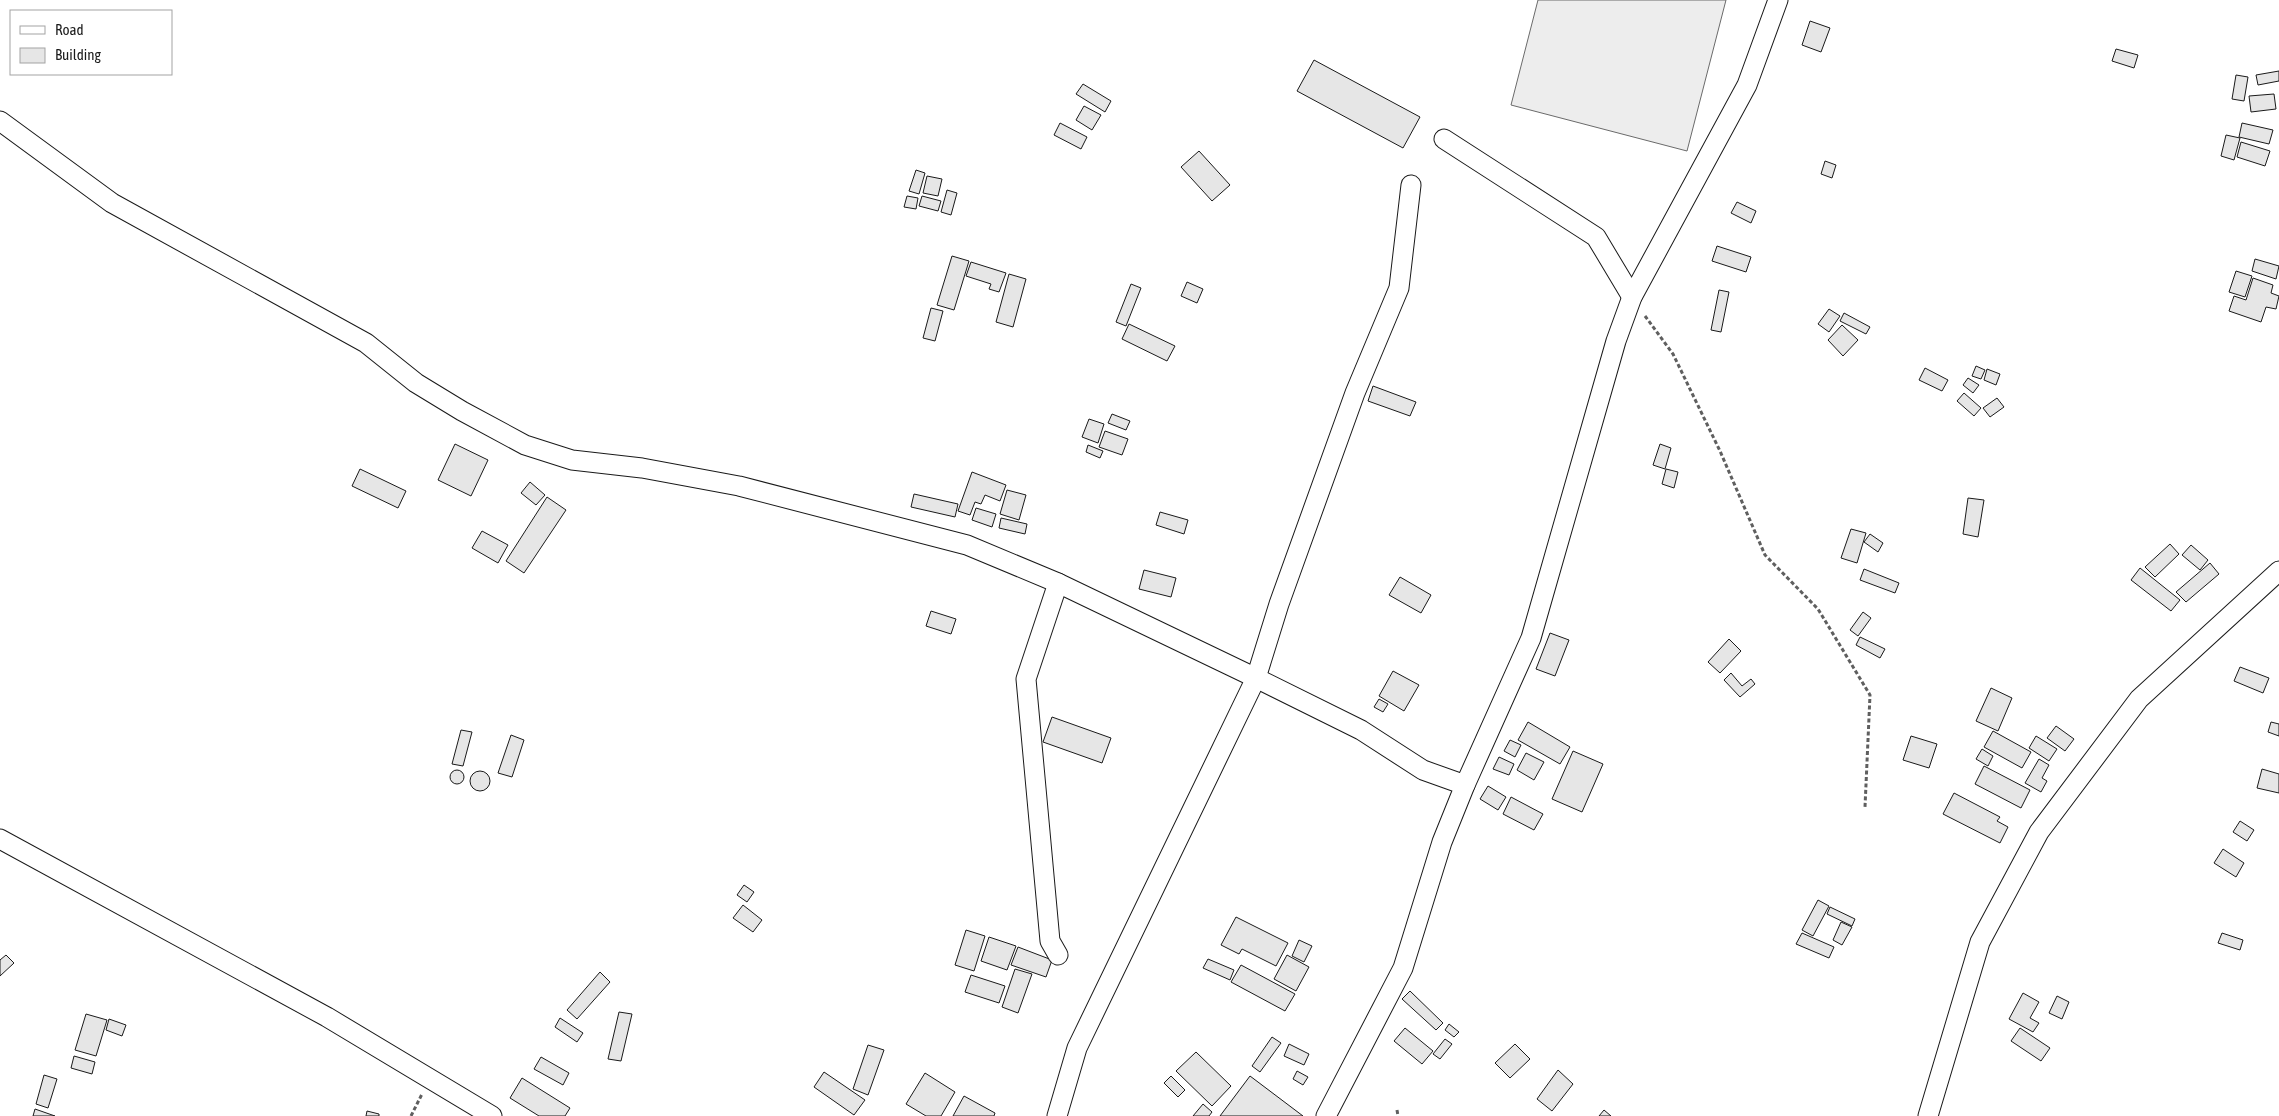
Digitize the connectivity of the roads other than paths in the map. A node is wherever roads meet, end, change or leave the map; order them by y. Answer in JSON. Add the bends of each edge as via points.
{"nodes":[{"id":1,"x":1778,"y":0,"type":"edge"},
{"id":2,"x":0,"y":120,"type":"edge"},
{"id":3,"x":1444,"y":139,"type":"dead end"},
{"id":4,"x":1410,"y":185,"type":"dead end"},
{"id":5,"x":1632,"y":297,"type":"junction"},
{"id":6,"x":2279,"y":571,"type":"edge"},
{"id":7,"x":1058,"y":584,"type":"junction"},
{"id":8,"x":1256,"y":678,"type":"junction"},
{"id":9,"x":1464,"y":785,"type":"junction"},
{"id":10,"x":0,"y":839,"type":"edge"},
{"id":11,"x":1058,"y":955,"type":"dead end"},
{"id":12,"x":492,"y":1116,"type":"edge"},
{"id":13,"x":1057,"y":1116,"type":"edge"},
{"id":14,"x":1326,"y":1116,"type":"edge"},
{"id":15,"x":1928,"y":1116,"type":"edge"}],
"edges":[{"from":1,"to":5,"type":"street","via":[[1747,85]]},
{"from":2,"to":7,"type":"street","via":[[112,203],[366,343],[416,383],[525,445],[572,460],[642,468],[739,486],[851,515],[966,545]]},
{"from":3,"to":5,"type":"street","via":[[1596,237]]},
{"from":4,"to":8,"type":"street","via":[[1399,288],[1355,393],[1279,604]]},
{"from":5,"to":9,"type":"street","via":[[1616,340],[1530,638]]},
{"from":6,"to":15,"type":"street","via":[[2139,699],[2040,832],[1980,942]]},
{"from":7,"to":8,"type":"street"},
{"from":7,"to":11,"type":"street","via":[[1026,679],[1050,941]]},
{"from":8,"to":9,"type":"street","via":[[1361,730],[1423,770]]},
{"from":8,"to":13,"type":"street","via":[[1077,1048]]},
{"from":9,"to":14,"type":"street","via":[[1442,842],[1403,968]]},
{"from":10,"to":12,"type":"street","via":[[327,1017]]}]}
